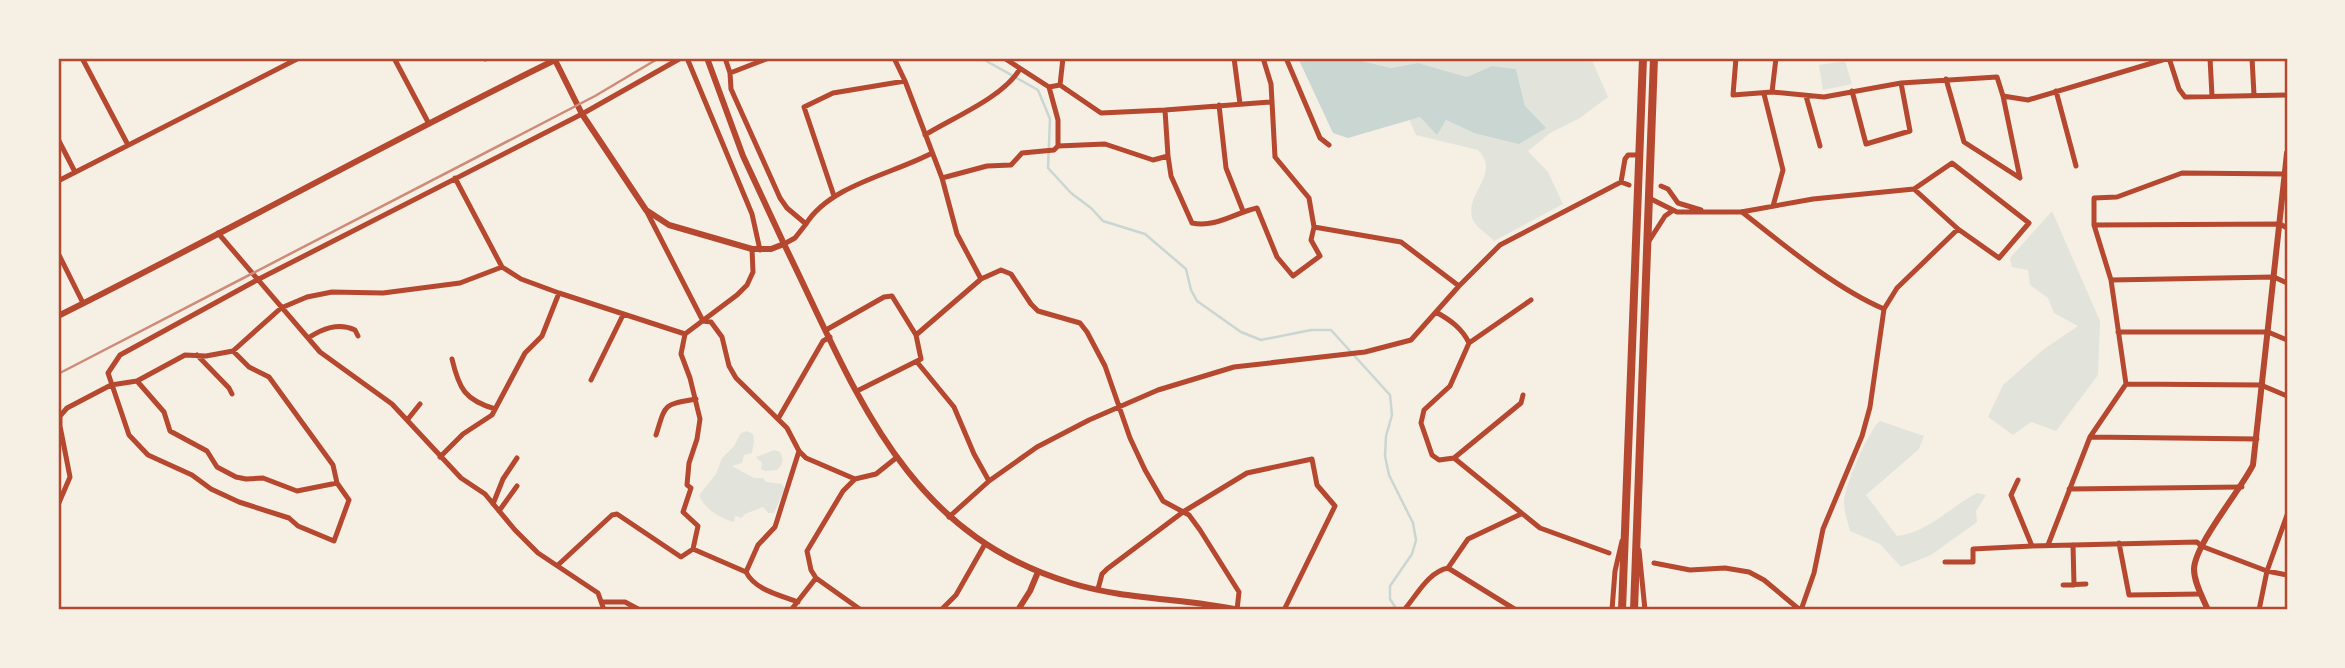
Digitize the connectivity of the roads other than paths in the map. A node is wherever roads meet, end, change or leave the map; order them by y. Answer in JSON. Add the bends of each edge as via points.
{"nodes":[{"id":1,"x":82,"y":58,"type":"edge"},
{"id":2,"x":299,"y":58,"type":"edge"},
{"id":3,"x":394,"y":58,"type":"edge"},
{"id":4,"x":681,"y":58,"type":"edge"},
{"id":5,"x":687,"y":58,"type":"edge"},
{"id":6,"x":707,"y":58,"type":"edge"},
{"id":7,"x":725,"y":58,"type":"edge"},
{"id":8,"x":769,"y":58,"type":"edge"},
{"id":9,"x":894,"y":58,"type":"edge"},
{"id":10,"x":1004,"y":58,"type":"edge"},
{"id":11,"x":1063,"y":58,"type":"edge"},
{"id":12,"x":1234,"y":58,"type":"edge"},
{"id":13,"x":1263,"y":58,"type":"edge"},
{"id":14,"x":1286,"y":58,"type":"edge"},
{"id":15,"x":1643,"y":58,"type":"edge"},
{"id":16,"x":1654,"y":58,"type":"edge"},
{"id":17,"x":1737,"y":58,"type":"edge"},
{"id":18,"x":1776,"y":58,"type":"edge"},
{"id":19,"x":2169,"y":58,"type":"edge"},
{"id":20,"x":2210,"y":58,"type":"edge"},
{"id":21,"x":2252,"y":58,"type":"edge"},
{"id":22,"x":554,"y":59,"type":"edge"},
{"id":23,"x":1020,"y":69,"type":"junction"},
{"id":24,"x":730,"y":73,"type":"junction"},
{"id":25,"x":1946,"y":79,"type":"junction"},
{"id":26,"x":905,"y":81,"type":"junction"},
{"id":27,"x":1901,"y":83,"type":"junction"},
{"id":28,"x":1060,"y":85,"type":"junction"},
{"id":29,"x":1049,"y":87,"type":"junction"},
{"id":30,"x":2056,"y":91,"type":"junction"},
{"id":31,"x":1772,"y":92,"type":"junction"},
{"id":32,"x":1852,"y":92,"type":"junction"},
{"id":33,"x":1764,"y":94,"type":"junction"},
{"id":34,"x":2254,"y":95,"type":"junction"},
{"id":35,"x":2287,"y":95,"type":"edge"},
{"id":36,"x":1805,"y":96,"type":"junction"},
{"id":37,"x":2003,"y":96,"type":"junction"},
{"id":38,"x":2212,"y":96,"type":"junction"},
{"id":39,"x":1270,"y":102,"type":"junction"},
{"id":40,"x":1240,"y":104,"type":"junction"},
{"id":41,"x":1219,"y":105,"type":"junction"},
{"id":42,"x":1165,"y":110,"type":"junction"},
{"id":43,"x":582,"y":114,"type":"junction"},
{"id":44,"x":428,"y":122,"type":"junction"},
{"id":45,"x":925,"y":135,"type":"junction"},
{"id":46,"x":58,"y":139,"type":"edge"},
{"id":47,"x":128,"y":145,"type":"junction"},
{"id":48,"x":1329,"y":145,"type":"dead end"},
{"id":49,"x":1820,"y":146,"type":"dead end"},
{"id":50,"x":1056,"y":148,"type":"junction"},
{"id":51,"x":932,"y":153,"type":"junction"},
{"id":52,"x":2287,"y":154,"type":"edge"},
{"id":53,"x":1639,"y":155,"type":"junction"},
{"id":54,"x":1168,"y":156,"type":"junction"},
{"id":55,"x":2076,"y":166,"type":"dead end"},
{"id":56,"x":75,"y":172,"type":"junction"},
{"id":57,"x":2286,"y":174,"type":"edge"},
{"id":58,"x":455,"y":178,"type":"junction"},
{"id":59,"x":942,"y":178,"type":"junction"},
{"id":60,"x":58,"y":181,"type":"edge"},
{"id":61,"x":1622,"y":182,"type":"junction"},
{"id":62,"x":1629,"y":185,"type":"dead end"},
{"id":63,"x":1661,"y":186,"type":"dead end"},
{"id":64,"x":1914,"y":189,"type":"junction"},
{"id":65,"x":834,"y":196,"type":"junction"},
{"id":66,"x":1649,"y":198,"type":"junction"},
{"id":67,"x":1773,"y":206,"type":"junction"},
{"id":68,"x":646,"y":211,"type":"junction"},
{"id":69,"x":1243,"y":211,"type":"junction"},
{"id":70,"x":1672,"y":211,"type":"junction"},
{"id":71,"x":1741,"y":212,"type":"junction"},
{"id":72,"x":1710,"y":213,"type":"junction"},
{"id":73,"x":806,"y":224,"type":"junction"},
{"id":74,"x":2280,"y":224,"type":"junction"},
{"id":75,"x":2094,"y":225,"type":"junction"},
{"id":76,"x":1314,"y":227,"type":"junction"},
{"id":77,"x":2287,"y":228,"type":"edge"},
{"id":78,"x":1958,"y":229,"type":"junction"},
{"id":79,"x":218,"y":233,"type":"junction"},
{"id":80,"x":1648,"y":243,"type":"junction"},
{"id":81,"x":784,"y":244,"type":"junction"},
{"id":82,"x":756,"y":249,"type":"junction"},
{"id":83,"x":58,"y":253,"type":"edge"},
{"id":84,"x":502,"y":267,"type":"junction"},
{"id":85,"x":2274,"y":277,"type":"junction"},
{"id":86,"x":981,"y":279,"type":"junction"},
{"id":87,"x":257,"y":280,"type":"junction"},
{"id":88,"x":2111,"y":280,"type":"junction"},
{"id":89,"x":2287,"y":283,"type":"edge"},
{"id":90,"x":1459,"y":286,"type":"junction"},
{"id":91,"x":559,"y":293,"type":"junction"},
{"id":92,"x":1531,"y":300,"type":"dead end"},
{"id":93,"x":83,"y":303,"type":"junction"},
{"id":94,"x":281,"y":307,"type":"junction"},
{"id":95,"x":1884,"y":309,"type":"junction"},
{"id":96,"x":1436,"y":312,"type":"junction"},
{"id":97,"x":623,"y":315,"type":"junction"},
{"id":98,"x":58,"y":316,"type":"edge"},
{"id":99,"x":703,"y":321,"type":"junction"},
{"id":100,"x":2118,"y":332,"type":"junction"},
{"id":101,"x":2268,"y":332,"type":"junction"},
{"id":102,"x":828,"y":333,"type":"junction"},
{"id":103,"x":685,"y":334,"type":"junction"},
{"id":104,"x":916,"y":335,"type":"junction"},
{"id":105,"x":358,"y":336,"type":"dead end"},
{"id":106,"x":308,"y":338,"type":"junction"},
{"id":107,"x":2287,"y":340,"type":"edge"},
{"id":108,"x":1469,"y":343,"type":"junction"},
{"id":109,"x":233,"y":351,"type":"junction"},
{"id":110,"x":197,"y":355,"type":"junction"},
{"id":111,"x":452,"y":359,"type":"dead end"},
{"id":112,"x":916,"y":362,"type":"junction"},
{"id":113,"x":591,"y":380,"type":"dead end"},
{"id":114,"x":137,"y":381,"type":"junction"},
{"id":115,"x":2126,"y":384,"type":"junction"},
{"id":116,"x":111,"y":385,"type":"junction"},
{"id":117,"x":2261,"y":385,"type":"junction"},
{"id":118,"x":857,"y":391,"type":"junction"},
{"id":119,"x":232,"y":394,"type":"dead end"},
{"id":120,"x":1523,"y":395,"type":"dead end"},
{"id":121,"x":2287,"y":396,"type":"edge"},
{"id":122,"x":696,"y":399,"type":"junction"},
{"id":123,"x":420,"y":404,"type":"dead end"},
{"id":124,"x":1119,"y":408,"type":"junction"},
{"id":125,"x":495,"y":409,"type":"junction"},
{"id":126,"x":408,"y":419,"type":"junction"},
{"id":127,"x":778,"y":419,"type":"junction"},
{"id":128,"x":656,"y":435,"type":"dead end"},
{"id":129,"x":2090,"y":438,"type":"junction"},
{"id":130,"x":2257,"y":439,"type":"junction"},
{"id":131,"x":799,"y":451,"type":"junction"},
{"id":132,"x":440,"y":457,"type":"junction"},
{"id":133,"x":517,"y":458,"type":"dead end"},
{"id":134,"x":896,"y":458,"type":"junction"},
{"id":135,"x":1454,"y":458,"type":"junction"},
{"id":136,"x":855,"y":479,"type":"junction"},
{"id":137,"x":2018,"y":480,"type":"dead end"},
{"id":138,"x":989,"y":481,"type":"junction"},
{"id":139,"x":337,"y":483,"type":"junction"},
{"id":140,"x":517,"y":486,"type":"dead end"},
{"id":141,"x":2242,"y":487,"type":"junction"},
{"id":142,"x":2069,"y":489,"type":"junction"},
{"id":143,"x":493,"y":504,"type":"junction"},
{"id":144,"x":58,"y":505,"type":"edge"},
{"id":145,"x":499,"y":511,"type":"junction"},
{"id":146,"x":1183,"y":512,"type":"junction"},
{"id":147,"x":1521,"y":514,"type":"junction"},
{"id":148,"x":949,"y":517,"type":"junction"},
{"id":149,"x":2287,"y":518,"type":"edge"},
{"id":150,"x":1626,"y":529,"type":"junction"},
{"id":151,"x":1637,"y":533,"type":"junction"},
{"id":152,"x":2119,"y":543,"type":"junction"},
{"id":153,"x":985,"y":544,"type":"junction"},
{"id":154,"x":2048,"y":545,"type":"junction"},
{"id":155,"x":2073,"y":545,"type":"junction"},
{"id":156,"x":2032,"y":546,"type":"junction"},
{"id":157,"x":2202,"y":546,"type":"junction"},
{"id":158,"x":693,"y":550,"type":"junction"},
{"id":159,"x":1609,"y":552,"type":"dead end"},
{"id":160,"x":1945,"y":562,"type":"dead end"},
{"id":161,"x":1654,"y":563,"type":"dead end"},
{"id":162,"x":558,"y":565,"type":"junction"},
{"id":163,"x":1448,"y":568,"type":"junction"},
{"id":164,"x":2267,"y":571,"type":"junction"},
{"id":165,"x":746,"y":572,"type":"junction"},
{"id":166,"x":1038,"y":572,"type":"junction"},
{"id":167,"x":2287,"y":575,"type":"edge"},
{"id":168,"x":816,"y":578,"type":"junction"},
{"id":169,"x":2086,"y":584,"type":"dead end"},
{"id":170,"x":2063,"y":585,"type":"dead end"},
{"id":171,"x":2074,"y":585,"type":"junction"},
{"id":172,"x":1098,"y":589,"type":"junction"},
{"id":173,"x":2201,"y":594,"type":"junction"},
{"id":174,"x":603,"y":602,"type":"junction"},
{"id":175,"x":798,"y":602,"type":"junction"},
{"id":176,"x":604,"y":610,"type":"edge"},
{"id":177,"x":640,"y":610,"type":"edge"},
{"id":178,"x":790,"y":610,"type":"edge"},
{"id":179,"x":861,"y":610,"type":"edge"},
{"id":180,"x":941,"y":610,"type":"edge"},
{"id":181,"x":1018,"y":610,"type":"edge"},
{"id":182,"x":1238,"y":610,"type":"edge"},
{"id":183,"x":1284,"y":610,"type":"edge"},
{"id":184,"x":1405,"y":610,"type":"edge"},
{"id":185,"x":1516,"y":610,"type":"edge"},
{"id":186,"x":1612,"y":610,"type":"edge"},
{"id":187,"x":1622,"y":610,"type":"edge"},
{"id":188,"x":1634,"y":610,"type":"edge"},
{"id":189,"x":1645,"y":610,"type":"edge"},
{"id":190,"x":1801,"y":610,"type":"edge"},
{"id":191,"x":2208,"y":610,"type":"edge"},
{"id":192,"x":2259,"y":610,"type":"edge"}],
"edges":[{"from":1,"to":47,"type":"street"},
{"from":2,"to":47,"type":"street"},
{"from":3,"to":44,"type":"street"},
{"from":4,"to":43,"type":"street"},
{"from":5,"to":82,"type":"street","via":[[752,214]]},
{"from":6,"to":81,"type":"street","via":[[743,156]]},
{"from":7,"to":24,"type":"street"},
{"from":8,"to":24,"type":"street"},
{"from":9,"to":26,"type":"street"},
{"from":10,"to":23,"type":"street"},
{"from":11,"to":28,"type":"street"},
{"from":12,"to":40,"type":"street"},
{"from":13,"to":39,"type":"street","via":[[1271,84]]},
{"from":14,"to":48,"type":"street","via":[[1320,138]]},
{"from":15,"to":53,"type":"main road"},
{"from":16,"to":66,"type":"main road"},
{"from":17,"to":33,"type":"street","via":[[1732,95]]},
{"from":18,"to":31,"type":"street"},
{"from":19,"to":30,"type":"street"},
{"from":19,"to":38,"type":"street","via":[[2185,97]]},
{"from":20,"to":38,"type":"street"},
{"from":21,"to":34,"type":"street"},
{"from":22,"to":43,"type":"street"},
{"from":22,"to":44,"type":"street"},
{"from":23,"to":29,"type":"street"},
{"from":23,"to":45,"type":"street","via":[[1013,81],[979,105]]},
{"from":24,"to":73,"type":"street","via":[[731,89],[780,198]]},
{"from":25,"to":27,"type":"street"},
{"from":25,"to":37,"type":"street","via":[[1997,77]]},
{"from":25,"to":37,"type":"street","via":[[1964,142],[2020,178]]},
{"from":26,"to":45,"type":"street"},
{"from":26,"to":65,"type":"street","via":[[833,93],[804,107]]},
{"from":27,"to":32,"type":"street"},
{"from":27,"to":32,"type":"street","via":[[1910,131],[1866,144]]},
{"from":28,"to":29,"type":"street"},
{"from":28,"to":42,"type":"street","via":[[1101,114]]},
{"from":29,"to":50,"type":"street","via":[[1058,120]]},
{"from":30,"to":37,"type":"street","via":[[2028,100]]},
{"from":30,"to":55,"type":"street"},
{"from":31,"to":33,"type":"street"},
{"from":31,"to":36,"type":"street"},
{"from":32,"to":36,"type":"street"},
{"from":33,"to":67,"type":"street","via":[[1783,170]]},
{"from":34,"to":35,"type":"street"},
{"from":34,"to":38,"type":"street"},
{"from":36,"to":49,"type":"street"},
{"from":39,"to":40,"type":"street"},
{"from":39,"to":76,"type":"street","via":[[1275,158],[1309,198]]},
{"from":40,"to":41,"type":"street"},
{"from":41,"to":42,"type":"street"},
{"from":41,"to":69,"type":"street","via":[[1226,169]]},
{"from":42,"to":54,"type":"street"},
{"from":43,"to":58,"type":"street"},
{"from":43,"to":68,"type":"street"},
{"from":44,"to":79,"type":"street"},
{"from":45,"to":51,"type":"street"},
{"from":46,"to":56,"type":"street"},
{"from":47,"to":56,"type":"street"},
{"from":50,"to":54,"type":"street","via":[[1105,144],[1153,160]]},
{"from":50,"to":59,"type":"street","via":[[1022,153],[1011,165]]},
{"from":51,"to":59,"type":"street"},
{"from":51,"to":65,"type":"street"},
{"from":52,"to":57,"type":"street"},
{"from":53,"to":61,"type":"street","via":[[1625,159]]},
{"from":53,"to":150,"type":"main road"},
{"from":54,"to":69,"type":"street","via":[[1171,176],[1192,223],[1207,226]]},
{"from":56,"to":60,"type":"street"},
{"from":57,"to":74,"type":"street"},
{"from":57,"to":75,"type":"street","via":[[2182,173],[2117,197],[2094,198]]},
{"from":58,"to":84,"type":"street"},
{"from":58,"to":87,"type":"street"},
{"from":59,"to":86,"type":"street","via":[[957,234]]},
{"from":61,"to":62,"type":"street"},
{"from":61,"to":90,"type":"street","via":[[1500,245]]},
{"from":63,"to":72,"type":"street","via":[[1678,203]]},
{"from":64,"to":67,"type":"street"},
{"from":64,"to":78,"type":"street"},
{"from":64,"to":78,"type":"street","via":[[1952,163],[2029,223],[1999,258]]},
{"from":65,"to":73,"type":"street","via":[[814,211]]},
{"from":66,"to":70,"type":"street"},
{"from":66,"to":80,"type":"main road"},
{"from":67,"to":71,"type":"street"},
{"from":68,"to":82,"type":"street","via":[[669,225]]},
{"from":68,"to":99,"type":"street"},
{"from":69,"to":76,"type":"street","via":[[1257,208],[1277,257],[1293,276],[1320,256],[1311,240]]},
{"from":70,"to":72,"type":"street"},
{"from":70,"to":80,"type":"street"},
{"from":71,"to":72,"type":"street"},
{"from":71,"to":95,"type":"street","via":[[1855,294]]},
{"from":73,"to":81,"type":"street"},
{"from":74,"to":75,"type":"street"},
{"from":74,"to":77,"type":"street"},
{"from":74,"to":85,"type":"street"},
{"from":75,"to":88,"type":"street"},
{"from":76,"to":90,"type":"street","via":[[1401,242]]},
{"from":78,"to":95,"type":"street","via":[[1896,288]]},
{"from":79,"to":87,"type":"street"},
{"from":79,"to":93,"type":"street"},
{"from":80,"to":151,"type":"main road"},
{"from":81,"to":82,"type":"street"},
{"from":81,"to":102,"type":"street"},
{"from":82,"to":99,"type":"street","via":[[754,272],[747,285]]},
{"from":83,"to":93,"type":"street"},
{"from":84,"to":91,"type":"street"},
{"from":84,"to":94,"type":"street","via":[[460,282],[383,293],[332,292]]},
{"from":85,"to":88,"type":"street"},
{"from":85,"to":89,"type":"street"},
{"from":85,"to":101,"type":"street"},
{"from":86,"to":104,"type":"street"},
{"from":86,"to":124,"type":"street","via":[[1001,270],[1011,274],[1038,311],[1080,323],[1097,348]]},
{"from":87,"to":94,"type":"street"},
{"from":87,"to":116,"type":"street","via":[[120,355],[108,373]]},
{"from":88,"to":100,"type":"street"},
{"from":90,"to":96,"type":"street"},
{"from":91,"to":97,"type":"street"},
{"from":91,"to":125,"type":"street","via":[[542,336],[525,353]]},
{"from":92,"to":108,"type":"street"},
{"from":93,"to":98,"type":"street"},
{"from":94,"to":106,"type":"street"},
{"from":94,"to":109,"type":"street"},
{"from":95,"to":190,"type":"street","via":[[1870,407],[1823,529]]},
{"from":96,"to":108,"type":"street","via":[[1464,333]]},
{"from":96,"to":124,"type":"street","via":[[1411,340],[1366,352],[1234,368],[1158,390]]},
{"from":97,"to":103,"type":"street"},
{"from":97,"to":113,"type":"street"},
{"from":99,"to":103,"type":"street"},
{"from":99,"to":127,"type":"street","via":[[712,322],[722,337],[736,378]]},
{"from":100,"to":101,"type":"street"},
{"from":100,"to":115,"type":"street"},
{"from":101,"to":107,"type":"street"},
{"from":101,"to":117,"type":"street"},
{"from":102,"to":104,"type":"street","via":[[892,296]]},
{"from":102,"to":118,"type":"street"},
{"from":102,"to":127,"type":"street"},
{"from":103,"to":122,"type":"street","via":[[681,354]]},
{"from":104,"to":112,"type":"street","via":[[921,359]]},
{"from":105,"to":106,"type":"street","via":[[355,330],[343,327],[323,328]]},
{"from":106,"to":126,"type":"street","via":[[328,359]]},
{"from":108,"to":135,"type":"street","via":[[1450,386],[1424,410],[1421,424],[1432,455],[1439,460]]},
{"from":109,"to":110,"type":"street"},
{"from":109,"to":139,"type":"street","via":[[268,377],[333,465]]},
{"from":110,"to":114,"type":"street","via":[[185,355]]},
{"from":110,"to":119,"type":"street"},
{"from":111,"to":125,"type":"street","via":[[467,397]]},
{"from":112,"to":118,"type":"street"},
{"from":112,"to":138,"type":"street","via":[[954,407]]},
{"from":114,"to":116,"type":"street"},
{"from":114,"to":139,"type":"street","via":[[164,412],[170,431],[207,451],[217,467],[236,477],[263,478],[297,491]]},
{"from":115,"to":117,"type":"street"},
{"from":115,"to":129,"type":"street"},
{"from":116,"to":139,"type":"street","via":[[129,435],[148,454],[211,489],[289,518],[334,541],[349,500]]},
{"from":116,"to":144,"type":"street","via":[[66,408],[60,416],[70,477]]},
{"from":117,"to":121,"type":"street"},
{"from":117,"to":130,"type":"street"},
{"from":118,"to":134,"type":"street"},
{"from":120,"to":135,"type":"street","via":[[1521,403]]},
{"from":122,"to":128,"type":"street","via":[[669,404]]},
{"from":122,"to":158,"type":"street","via":[[698,431],[683,512],[698,526]]},
{"from":123,"to":126,"type":"street"},
{"from":124,"to":138,"type":"street","via":[[1037,447]]},
{"from":124,"to":146,"type":"street","via":[[1163,501]]},
{"from":125,"to":132,"type":"street"},
{"from":126,"to":132,"type":"street"},
{"from":127,"to":131,"type":"street"},
{"from":129,"to":130,"type":"street"},
{"from":129,"to":142,"type":"street"},
{"from":130,"to":141,"type":"street","via":[[2253,465]]},
{"from":131,"to":136,"type":"street"},
{"from":131,"to":165,"type":"street","via":[[775,527],[758,545]]},
{"from":132,"to":143,"type":"street"},
{"from":133,"to":143,"type":"street"},
{"from":134,"to":136,"type":"street","via":[[876,474]]},
{"from":134,"to":148,"type":"street"},
{"from":135,"to":147,"type":"street"},
{"from":136,"to":168,"type":"street","via":[[807,551]]},
{"from":137,"to":156,"type":"street","via":[[2011,495]]},
{"from":138,"to":148,"type":"street"},
{"from":140,"to":145,"type":"street"},
{"from":141,"to":142,"type":"street"},
{"from":141,"to":157,"type":"street"},
{"from":142,"to":154,"type":"street"},
{"from":143,"to":145,"type":"street"},
{"from":145,"to":162,"type":"street","via":[[538,553]]},
{"from":146,"to":172,"type":"street","via":[[1107,569]]},
{"from":146,"to":182,"type":"street","via":[[1200,530],[1239,592]]},
{"from":146,"to":183,"type":"street","via":[[1247,473],[1312,459],[1317,485],[1335,506]]},
{"from":147,"to":159,"type":"street","via":[[1540,527]]},
{"from":147,"to":163,"type":"street","via":[[1468,539]]},
{"from":148,"to":153,"type":"street"},
{"from":149,"to":164,"type":"street"},
{"from":150,"to":186,"type":"street","via":[[1615,571]]},
{"from":150,"to":187,"type":"main road"},
{"from":151,"to":188,"type":"main road"},
{"from":151,"to":189,"type":"street"},
{"from":152,"to":155,"type":"street"},
{"from":152,"to":157,"type":"street","via":[[2197,542]]},
{"from":152,"to":173,"type":"street","via":[[2129,595]]},
{"from":153,"to":166,"type":"street"},
{"from":153,"to":180,"type":"street","via":[[956,595]]},
{"from":154,"to":155,"type":"street"},
{"from":154,"to":156,"type":"street"},
{"from":155,"to":171,"type":"street"},
{"from":156,"to":160,"type":"street","via":[[1973,550],[1973,562]]},
{"from":157,"to":164,"type":"street"},
{"from":157,"to":173,"type":"street","via":[[2194,569]]},
{"from":158,"to":162,"type":"street","via":[[681,557],[617,514]]},
{"from":158,"to":165,"type":"street"},
{"from":161,"to":190,"type":"street","via":[[1757,575]]},
{"from":162,"to":174,"type":"street","via":[[593,588]]},
{"from":163,"to":184,"type":"street","via":[[1429,578]]},
{"from":163,"to":185,"type":"street"},
{"from":164,"to":167,"type":"street"},
{"from":164,"to":192,"type":"street"},
{"from":165,"to":175,"type":"street","via":[[766,590]]},
{"from":166,"to":172,"type":"street"},
{"from":166,"to":181,"type":"street"},
{"from":168,"to":175,"type":"street"},
{"from":168,"to":179,"type":"street"},
{"from":169,"to":171,"type":"street"},
{"from":170,"to":171,"type":"street"},
{"from":172,"to":182,"type":"street"},
{"from":173,"to":191,"type":"street"},
{"from":174,"to":176,"type":"street"},
{"from":174,"to":177,"type":"street","via":[[625,602]]},
{"from":175,"to":178,"type":"street"}]}
